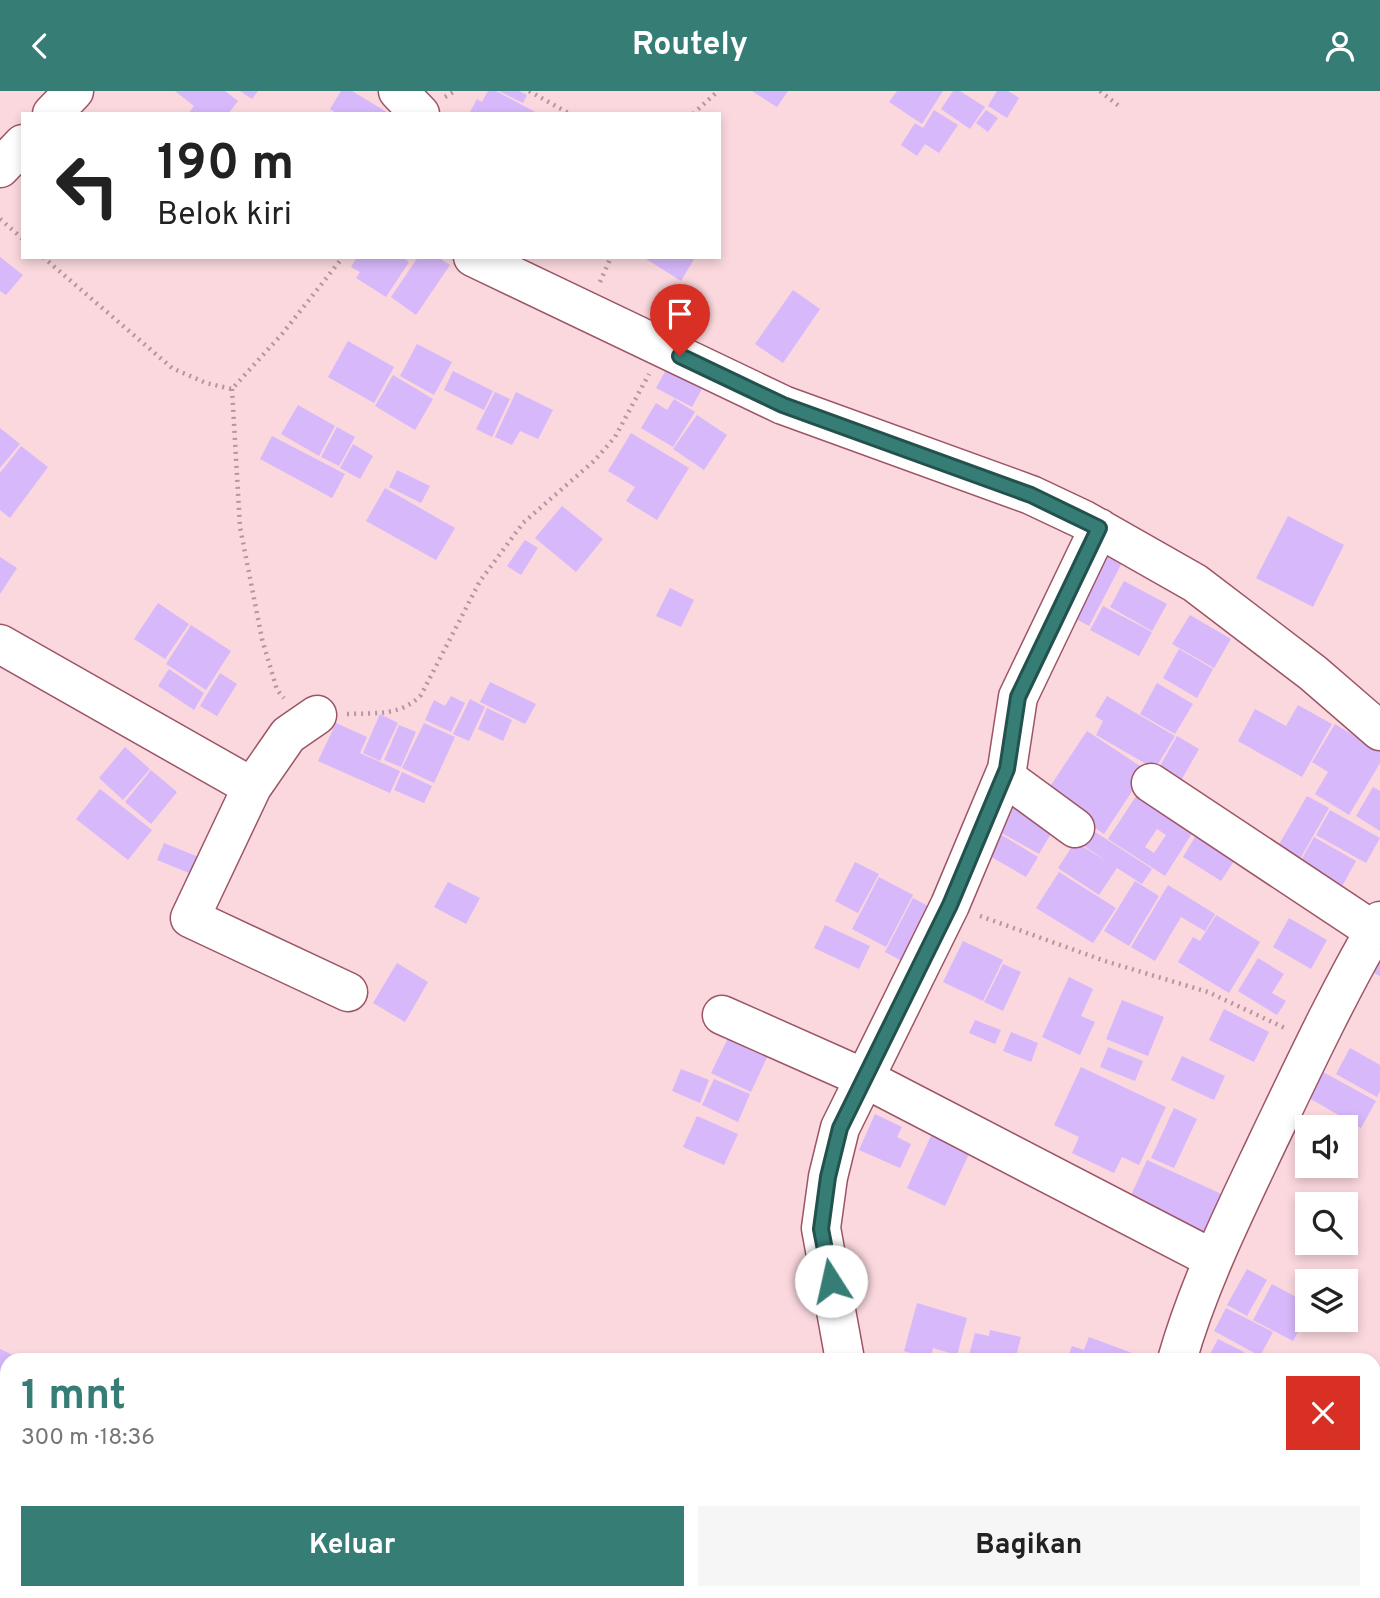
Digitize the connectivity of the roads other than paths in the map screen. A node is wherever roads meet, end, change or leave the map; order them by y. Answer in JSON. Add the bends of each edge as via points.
{"nodes":[{"id":1,"x":74,"y":91,"type":"edge"},
{"id":2,"x":398,"y":91,"type":"edge"},
{"id":3,"x":54,"y":112,"type":"edge"},
{"id":4,"x":418,"y":112,"type":"edge"},
{"id":5,"x":21,"y":146,"type":"edge"},
{"id":6,"x":0,"y":168,"type":"edge"},
{"id":7,"x":477,"y":259,"type":"edge"},
{"id":8,"x":1099,"y":528,"type":"junction"},
{"id":9,"x":0,"y":644,"type":"edge"},
{"id":10,"x":317,"y":715,"type":"road end"},
{"id":11,"x":1380,"y":731,"type":"edge"},
{"id":12,"x":1004,"y":776,"type":"junction"},
{"id":13,"x":1151,"y":783,"type":"dead end"},
{"id":14,"x":252,"y":787,"type":"junction"},
{"id":15,"x":1075,"y":828,"type":"dead end"},
{"id":16,"x":1377,"y":926,"type":"edge"},
{"id":17,"x":348,"y":992,"type":"dead end"},
{"id":18,"x":722,"y":1015,"type":"dead end"},
{"id":19,"x":866,"y":1079,"type":"junction"},
{"id":20,"x":1213,"y":1259,"type":"junction"},
{"id":21,"x":844,"y":1353,"type":"edge"},
{"id":22,"x":1179,"y":1353,"type":"edge"}],
"edges":[{"from":1,"to":3,"type":"street"},
{"from":2,"to":4,"type":"street"},
{"from":5,"to":6,"type":"street"},
{"from":7,"to":8,"type":"street","via":[[783,405],[1031,495]]},
{"from":8,"to":11,"type":"street","via":[[1195,583]]},
{"from":8,"to":12,"type":"street","via":[[1018,697]]},
{"from":9,"to":14,"type":"street"},
{"from":10,"to":14,"type":"street","via":[[288,735]]},
{"from":12,"to":15,"type":"street"},
{"from":12,"to":19,"type":"street","via":[[950,905]]},
{"from":13,"to":16,"type":"street"},
{"from":14,"to":17,"type":"street","via":[[190,918]]},
{"from":16,"to":20,"type":"street"},
{"from":18,"to":19,"type":"street"},
{"from":19,"to":20,"type":"street"},
{"from":19,"to":21,"type":"street","via":[[840,1128],[821,1229]]},
{"from":20,"to":22,"type":"street"}]}
